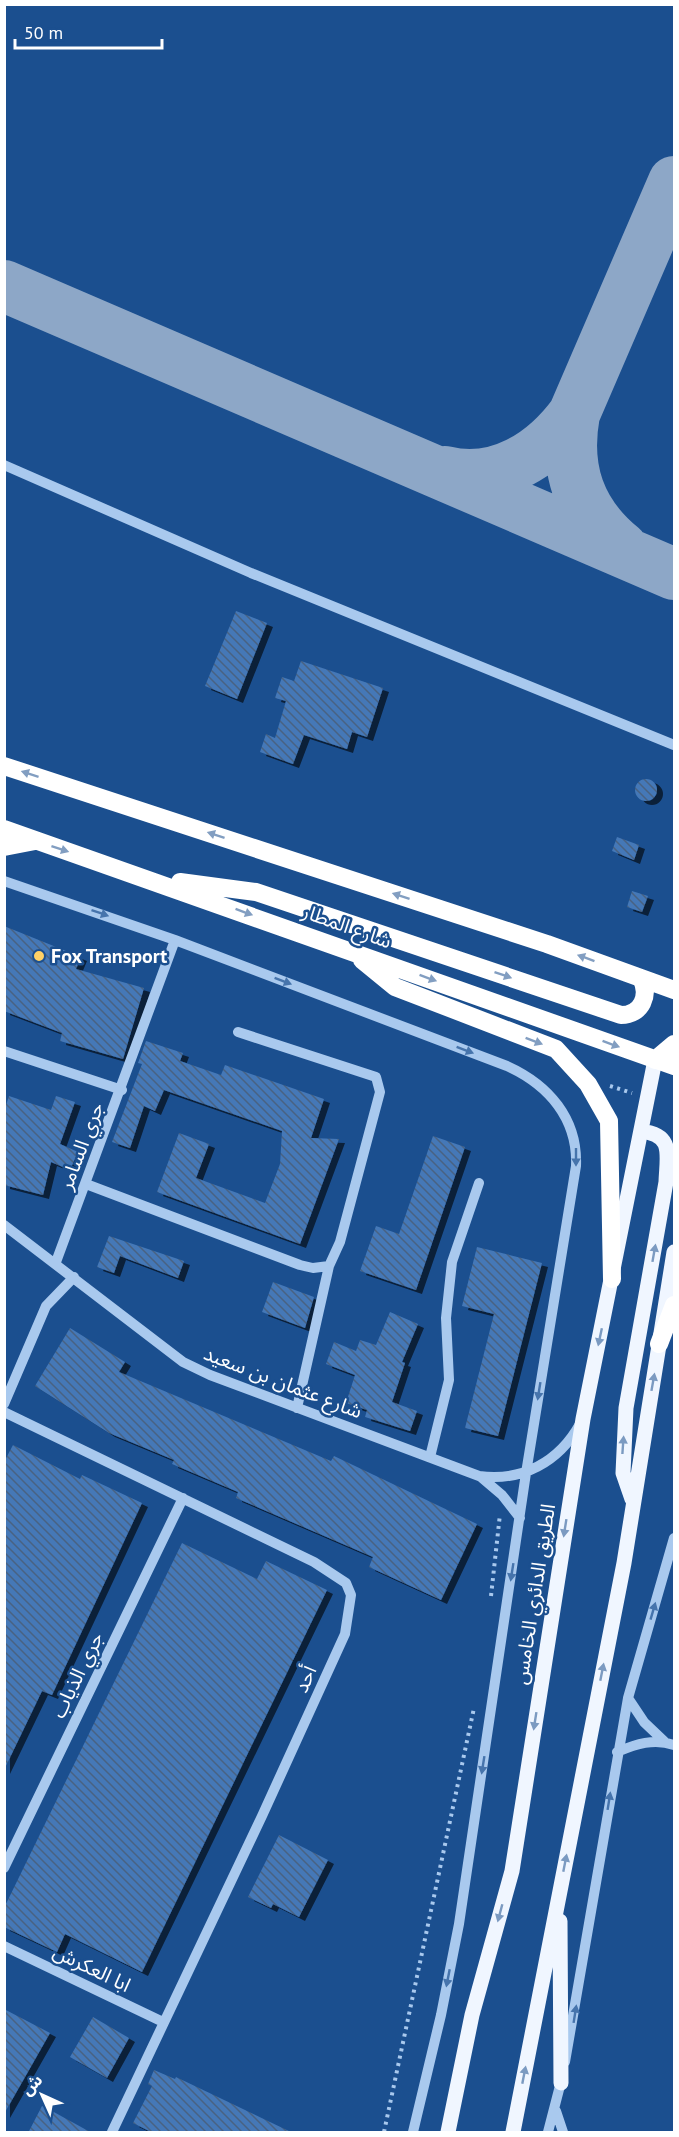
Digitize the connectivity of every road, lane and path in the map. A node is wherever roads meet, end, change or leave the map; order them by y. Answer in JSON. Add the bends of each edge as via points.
{"nodes":[{"id":1,"x":4,"y":465,"type":"edge"},
{"id":2,"x":675,"y":745,"type":"edge"},
{"id":3,"x":4,"y":766,"type":"edge"},
{"id":4,"x":4,"y":829,"type":"edge"},
{"id":5,"x":35,"y":841,"type":"junction"},
{"id":6,"x":4,"y":848,"type":"edge"},
{"id":7,"x":144,"y":877,"type":"junction"},
{"id":8,"x":4,"y":881,"type":"edge"},
{"id":9,"x":175,"y":940,"type":"junction"},
{"id":10,"x":351,"y":951,"type":"junction"},
{"id":11,"x":641,"y":978,"type":"junction"},
{"id":12,"x":675,"y":990,"type":"edge"},
{"id":13,"x":238,"y":1032,"type":"dead end"},
{"id":14,"x":675,"y":1044,"type":"edge"},
{"id":15,"x":4,"y":1050,"type":"edge"},
{"id":16,"x":655,"y":1060,"type":"junction"},
{"id":17,"x":675,"y":1066,"type":"edge"},
{"id":18,"x":122,"y":1090,"type":"junction"},
{"id":19,"x":641,"y":1131,"type":"junction"},
{"id":20,"x":479,"y":1183,"type":"dead end"},
{"id":21,"x":86,"y":1184,"type":"junction"},
{"id":22,"x":4,"y":1225,"type":"edge"},
{"id":23,"x":675,"y":1252,"type":"edge"},
{"id":24,"x":56,"y":1262,"type":"junction"},
{"id":25,"x":329,"y":1266,"type":"junction"},
{"id":26,"x":74,"y":1277,"type":"junction"},
{"id":27,"x":612,"y":1279,"type":"junction"},
{"id":28,"x":675,"y":1305,"type":"edge"},
{"id":29,"x":659,"y":1344,"type":"junction"},
{"id":30,"x":4,"y":1404,"type":"edge"},
{"id":31,"x":297,"y":1408,"type":"junction"},
{"id":32,"x":4,"y":1412,"type":"edge"},
{"id":33,"x":583,"y":1419,"type":"junction"},
{"id":34,"x":430,"y":1458,"type":"junction"},
{"id":35,"x":526,"y":1473,"type":"junction"},
{"id":36,"x":479,"y":1476,"type":"junction"},
{"id":37,"x":502,"y":1495,"type":"junction"},
{"id":38,"x":183,"y":1498,"type":"junction"},
{"id":39,"x":633,"y":1502,"type":"junction"},
{"id":40,"x":520,"y":1518,"type":"junction"},
{"id":41,"x":675,"y":1538,"type":"edge"},
{"id":42,"x":489,"y":1607,"type":"dead end"},
{"id":43,"x":628,"y":1698,"type":"junction"},
{"id":44,"x":474,"y":1707,"type":"dead end"},
{"id":45,"x":669,"y":1743,"type":"edge"},
{"id":46,"x":617,"y":1752,"type":"junction"},
{"id":47,"x":4,"y":1868,"type":"edge"},
{"id":48,"x":558,"y":1899,"type":"junction"},
{"id":49,"x":4,"y":1946,"type":"edge"},
{"id":50,"x":163,"y":2022,"type":"junction"},
{"id":51,"x":561,"y":2083,"type":"junction"},
{"id":52,"x":555,"y":2110,"type":"junction"},
{"id":53,"x":112,"y":2133,"type":"edge"},
{"id":54,"x":384,"y":2133,"type":"edge"},
{"id":55,"x":413,"y":2133,"type":"edge"},
{"id":56,"x":448,"y":2133,"type":"edge"},
{"id":57,"x":513,"y":2133,"type":"edge"},
{"id":58,"x":549,"y":2133,"type":"edge"},
{"id":59,"x":563,"y":2133,"type":"edge"}],
"edges":[{"from":1,"to":2,"type":"street","via":[[251,573]]},
{"from":11,"to":3,"type":"highway","one_way":true},
{"from":4,"to":5,"type":"highway","name":"شارع المطار"},
{"from":5,"to":6,"type":"highway"},
{"from":5,"to":7,"type":"highway","name":"شارع المطار","one_way":true},
{"from":7,"to":10,"type":"highway","name":"شارع المطار","one_way":true},
{"from":7,"to":11,"type":"highway","one_way":true,"via":[[256,892],[621,1015],[635,1011],[644,1000]]},
{"from":8,"to":9,"type":"street","one_way":true},
{"from":9,"to":18,"type":"street"},
{"from":9,"to":35,"type":"street","name":"الطريق الدائري الخامس","one_way":true,"via":[[507,1066],[535,1081],[557,1104],[571,1126],[576,1166]]},
{"from":10,"to":16,"type":"highway","name":"شارع المطار","one_way":true},
{"from":10,"to":27,"type":"highway","one_way":true,"via":[[395,987],[556,1049],[588,1084],[609,1121]]},
{"from":11,"to":12,"type":"highway"},
{"from":13,"to":25,"type":"street","via":[[376,1077],[380,1092],[340,1242]]},
{"from":14,"to":16,"type":"highway"},
{"from":15,"to":18,"type":"street","name":"جري السامر"},
{"from":16,"to":17,"type":"highway","name":"شارع المطار"},
{"from":16,"to":19,"type":"main road","name":"الطريق الدائري الخامس"},
{"from":18,"to":21,"type":"street","name":"جري السامر"},
{"from":19,"to":27,"type":"main road","name":"الطريق الدائري الخامس"},
{"from":39,"to":19,"type":"main road","one_way":true,"via":[[623,1473],[626,1408],[666,1182],[667,1149],[664,1138],[657,1133]]},
{"from":20,"to":34,"type":"street","via":[[452,1262],[446,1318],[449,1380]]},
{"from":21,"to":24,"type":"street","name":"جري السامر"},
{"from":21,"to":25,"type":"street","via":[[300,1264],[313,1268]]},
{"from":22,"to":24,"type":"street","name":"شارع عثمان بن سعيد"},
{"from":23,"to":29,"type":"main road"},
{"from":24,"to":26,"type":"street","name":"شارع عثمان بن سعيد"},
{"from":25,"to":31,"type":"street"},
{"from":26,"to":30,"type":"street","via":[[46,1306]]},
{"from":26,"to":31,"type":"street","name":"شارع عثمان بن سعيد","via":[[183,1362]]},
{"from":27,"to":33,"type":"main road","name":"الطريق الدائري الخامس","one_way":true},
{"from":28,"to":29,"type":"highway"},
{"from":39,"to":29,"type":"main road","one_way":true},
{"from":31,"to":34,"type":"street","name":"شارع عثمان بن سعيد"},
{"from":32,"to":38,"type":"street","name":"أحد"},
{"from":33,"to":35,"type":"street","name":"شارع عثمان بن سعيد","via":[[560,1452]]},
{"from":33,"to":56,"type":"main road","name":"الطريق الدائري الخامس","one_way":true,"via":[[512,1871],[472,2014]]},
{"from":34,"to":36,"type":"street","name":"شارع عثمان بن سعيد"},
{"from":35,"to":36,"type":"street","name":"شارع عثمان بن سعيد","via":[[503,1478]]},
{"from":35,"to":40,"type":"street","name":"الطريق الدائري الخامس"},
{"from":36,"to":37,"type":"street","name":"شارع عثمان بن سعيد"},
{"from":37,"to":40,"type":"street","name":"شارع عثمان بن سعيد"},
{"from":37,"to":42,"type":"path"},
{"from":38,"to":47,"type":"street","name":"جري الذياب"},
{"from":38,"to":50,"type":"street","name":"أحد","via":[[322,1567],[346,1583],[351,1595],[345,1634]]},
{"from":48,"to":39,"type":"main road","one_way":true},
{"from":40,"to":55,"type":"street","name":"الطريق الدائري الخامس","one_way":true,"via":[[459,1924]]},
{"from":43,"to":41,"type":"street","one_way":true},
{"from":43,"to":45,"type":"street","via":[[644,1722]]},
{"from":43,"to":46,"type":"street"},
{"from":44,"to":54,"type":"path"},
{"from":45,"to":46,"type":"street","via":[[640,1743]]},
{"from":51,"to":46,"type":"street","one_way":true},
{"from":48,"to":51,"type":"main road","via":[[562,1960]]},
{"from":57,"to":48,"type":"main road","one_way":true},
{"from":49,"to":50,"type":"street","name":"ابا العكرش"},
{"from":50,"to":53,"type":"street","name":"أحد"},
{"from":51,"to":52,"type":"street"},
{"from":52,"to":58,"type":"street"},
{"from":52,"to":59,"type":"street"}]}
